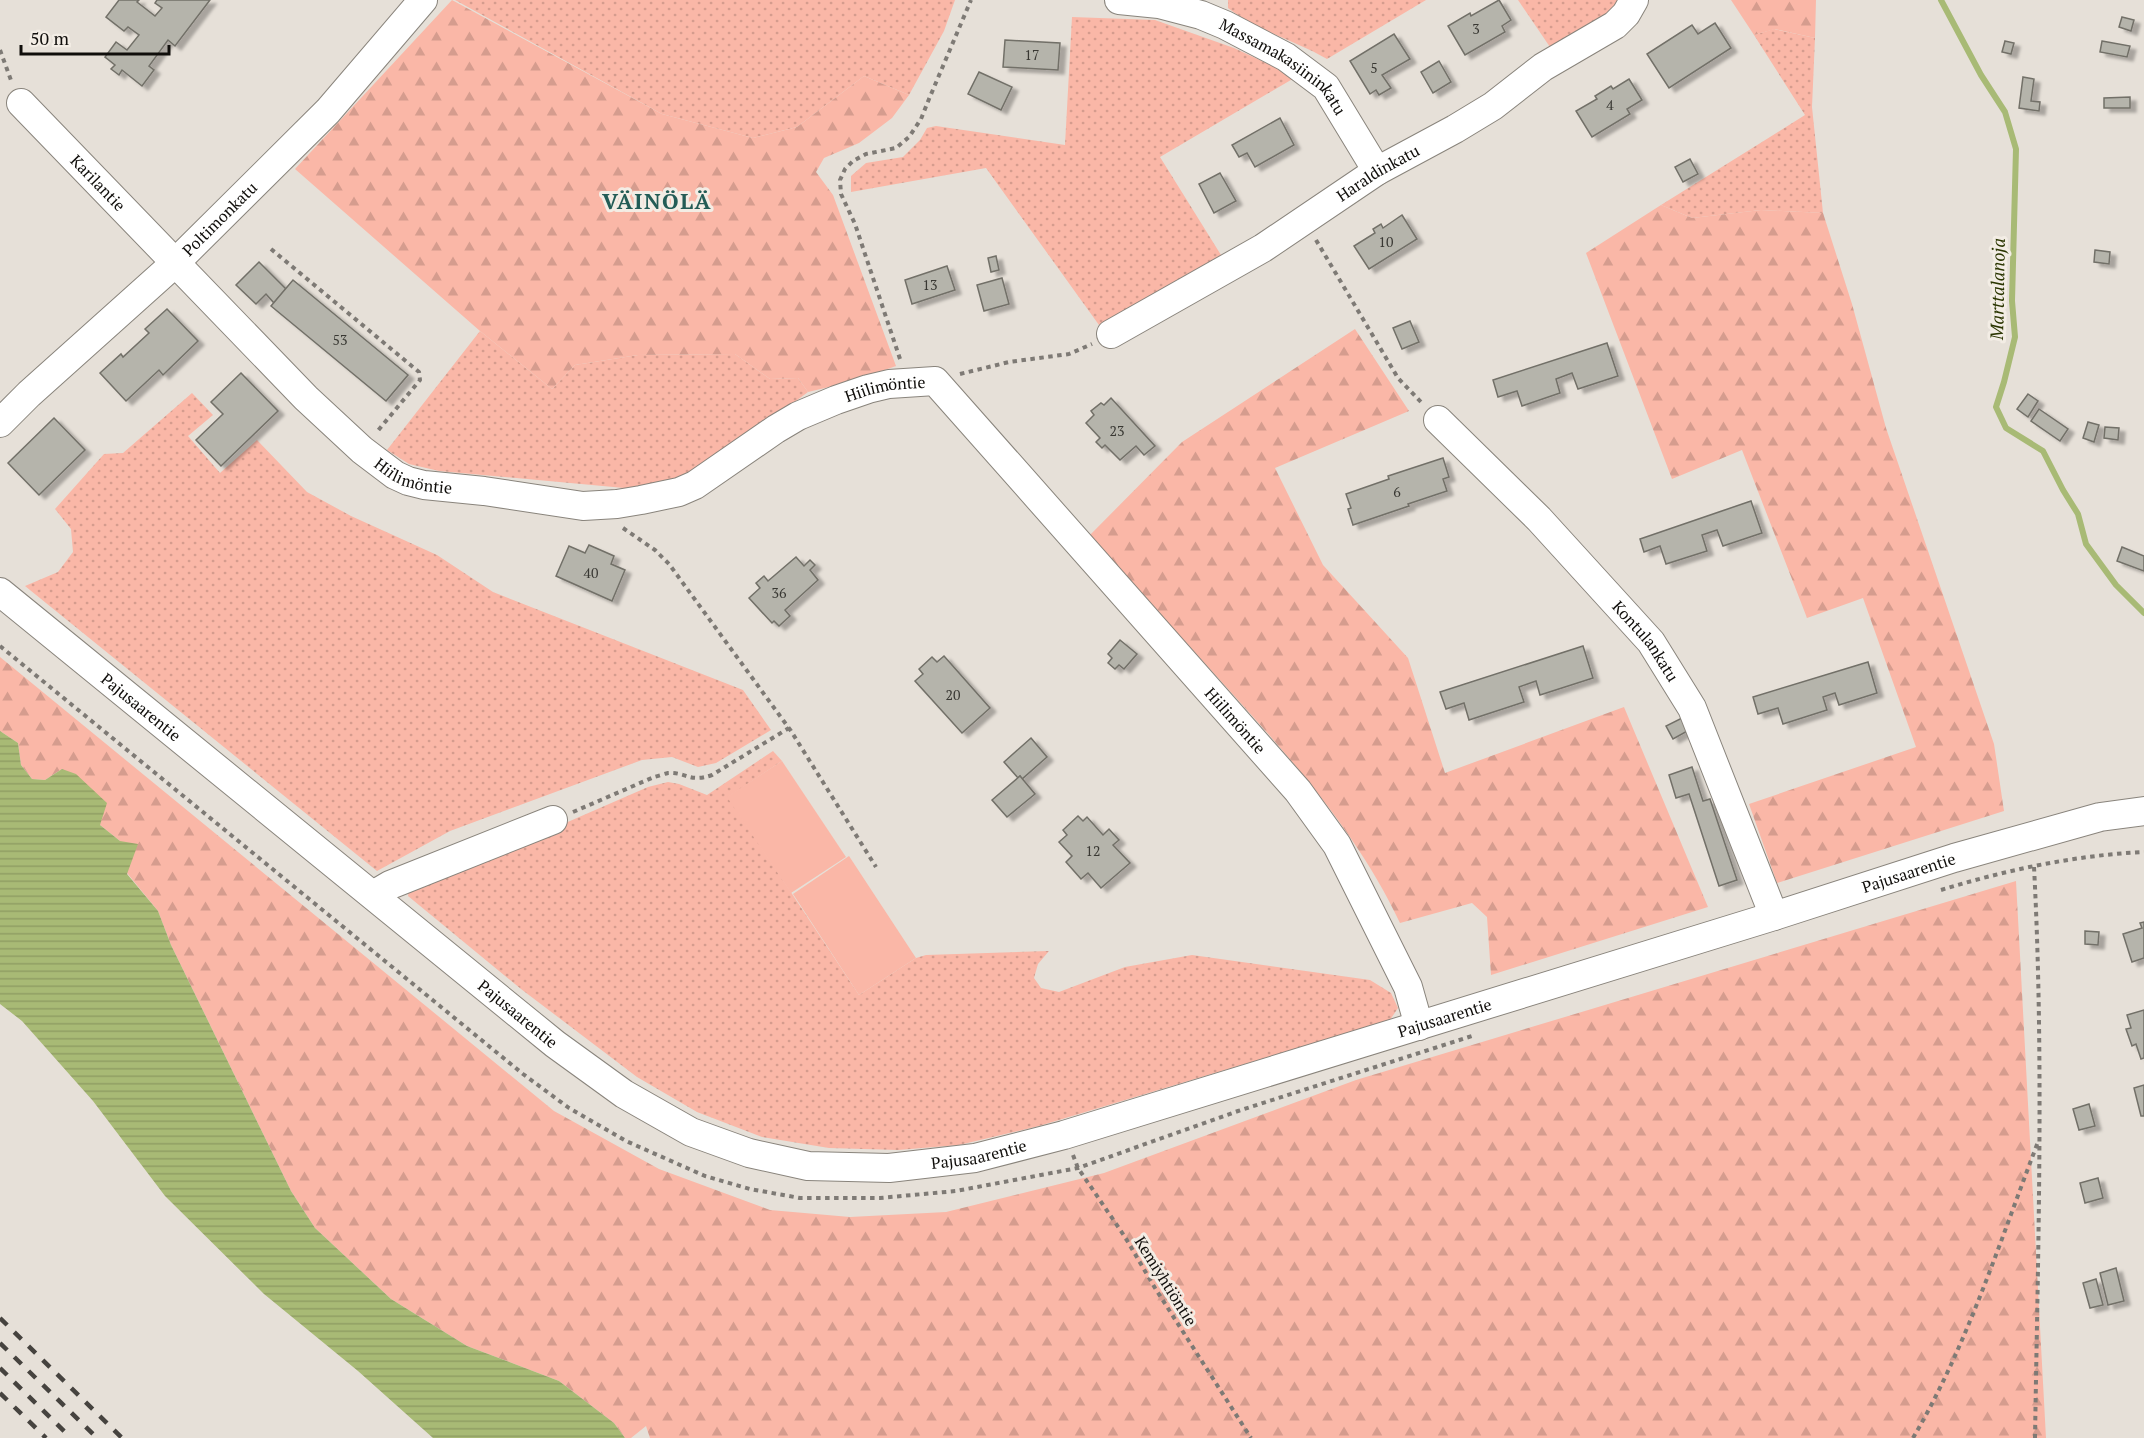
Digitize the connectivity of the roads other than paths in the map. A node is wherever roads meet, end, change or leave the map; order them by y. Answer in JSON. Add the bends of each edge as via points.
{"nodes":[{"id":1,"x":423,"y":0,"type":"edge"},
{"id":2,"x":1119,"y":0,"type":"edge"},
{"id":3,"x":1634,"y":0,"type":"edge"},
{"id":4,"x":1206,"y":8,"type":"edge"},
{"id":5,"x":21,"y":103,"type":"road end"},
{"id":6,"x":1377,"y":171,"type":"junction"},
{"id":7,"x":174,"y":264,"type":"junction"},
{"id":8,"x":1111,"y":334,"type":"road end"},
{"id":9,"x":1438,"y":420,"type":"road end"},
{"id":10,"x":0,"y":423,"type":"edge"},
{"id":11,"x":0,"y":592,"type":"edge"},
{"id":12,"x":2144,"y":811,"type":"edge"},
{"id":13,"x":554,"y":820,"type":"road end"},
{"id":14,"x":373,"y":895,"type":"junction"},
{"id":15,"x":1774,"y":916,"type":"junction"},
{"id":16,"x":1419,"y":1026,"type":"junction"}],
"edges":[{"from":1,"to":7,"type":"street","name":"Poltimonkatu","via":[[328,111]]},
{"from":2,"to":4,"type":"street","name":"Massamakasiininkatu"},
{"from":3,"to":6,"type":"street","name":"Haraldinkatu","via":[[1615,25],[1553,61],[1493,106]]},
{"from":4,"to":6,"type":"street","name":"Massamakasiininkatu","via":[[1226,25],[1319,80],[1332,94]]},
{"from":5,"to":7,"type":"street","name":"Karilantie"},
{"from":6,"to":8,"type":"street","name":"Haraldinkatu","via":[[1263,249]]},
{"from":7,"to":10,"type":"street","name":"Poltimonkatu"},
{"from":7,"to":16,"type":"street","name":"Hiilimöntie","via":[[362,450],[395,475],[424,485],[583,506],[680,492],[798,416],[868,389],[921,382],[1298,791],[1337,845],[1408,987]]},
{"from":9,"to":15,"type":"street","name":"Kontulankatu","via":[[1539,519],[1651,642],[1692,708]]},
{"from":11,"to":14,"type":"street","name":"Pajusaarentie"},
{"from":12,"to":15,"type":"street","name":"Pajusaarentie","via":[[2100,817],[1954,858]]},
{"from":13,"to":14,"type":"street"},
{"from":14,"to":16,"type":"street","name":"Pajusaarentie","via":[[555,1044],[624,1094],[691,1132],[749,1153],[808,1166],[889,1168],[975,1158],[1064,1135]]},
{"from":15,"to":16,"type":"street","name":"Pajusaarentie"}]}
